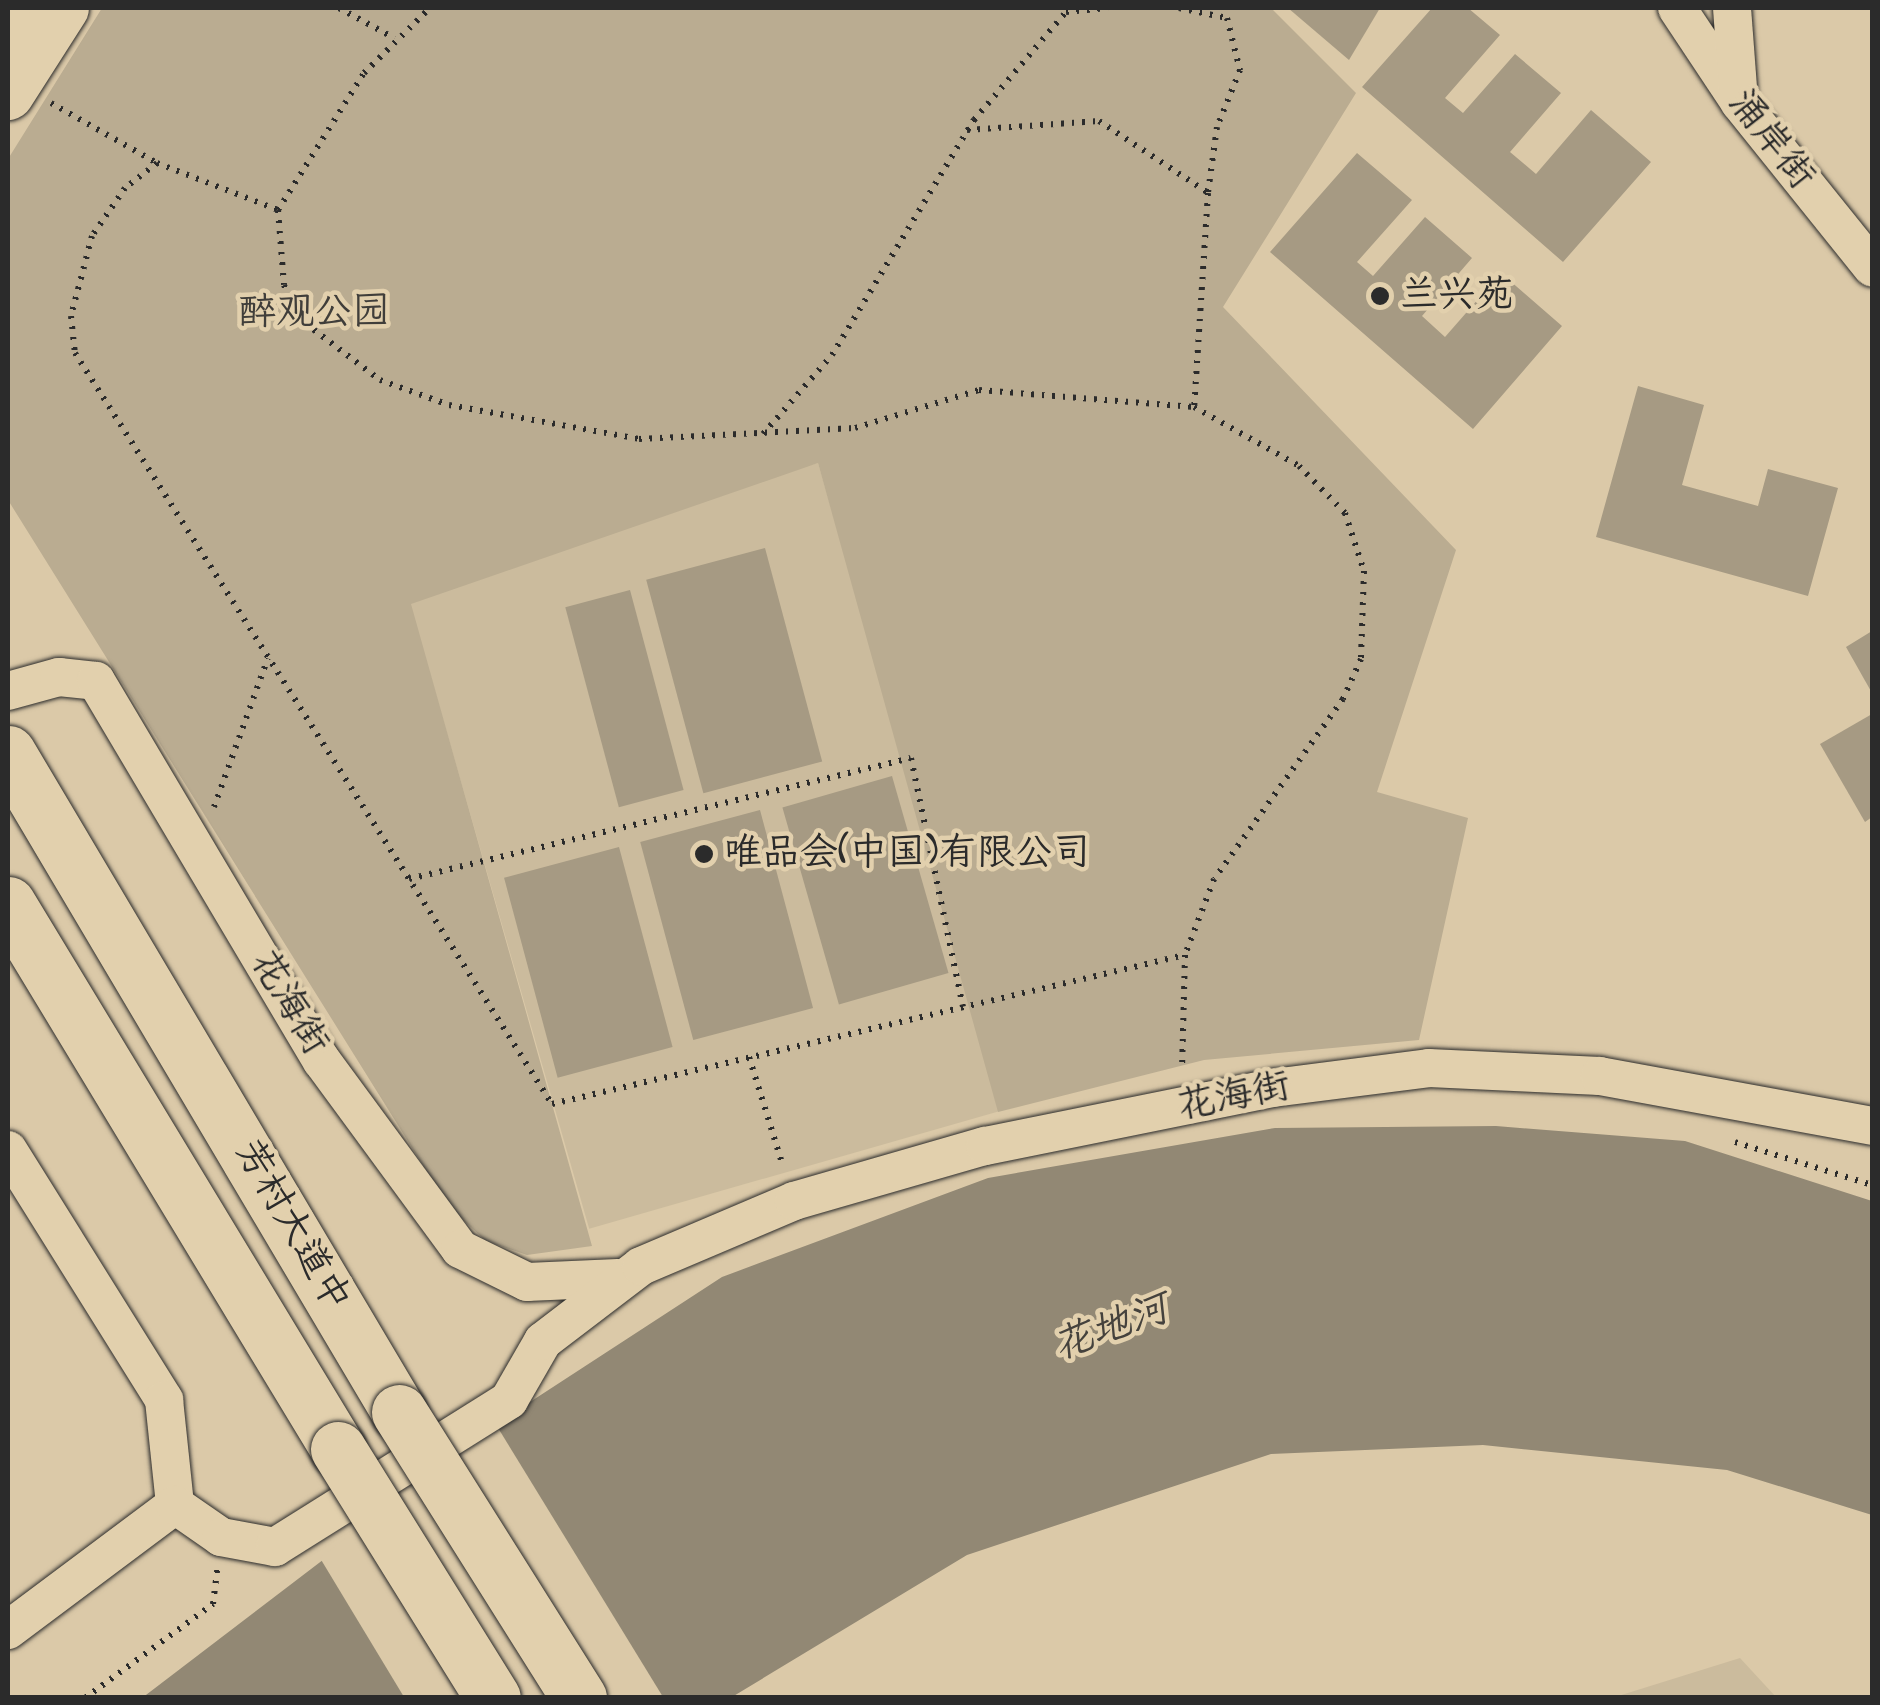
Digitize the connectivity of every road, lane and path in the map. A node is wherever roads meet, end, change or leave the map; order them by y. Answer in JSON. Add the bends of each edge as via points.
{"nodes":[{"id":1,"x":18,"y":8,"type":"edge"},
{"id":2,"x":63,"y":8,"type":"edge"},
{"id":3,"x":339,"y":8,"type":"edge"},
{"id":4,"x":430,"y":8,"type":"edge"},
{"id":5,"x":1108,"y":8,"type":"edge"},
{"id":6,"x":1179,"y":8,"type":"edge"},
{"id":7,"x":1677,"y":8,"type":"edge"},
{"id":8,"x":1732,"y":8,"type":"edge"},
{"id":9,"x":8,"y":23,"type":"edge"},
{"id":10,"x":394,"y":38,"type":"junction"},
{"id":11,"x":11,"y":88,"type":"edge"},
{"id":12,"x":1740,"y":103,"type":"junction"},
{"id":13,"x":967,"y":130,"type":"junction"},
{"id":14,"x":157,"y":163,"type":"junction"},
{"id":15,"x":1208,"y":193,"type":"junction"},
{"id":16,"x":278,"y":210,"type":"junction"},
{"id":17,"x":1872,"y":268,"type":"edge"},
{"id":18,"x":1194,"y":408,"type":"junction"},
{"id":19,"x":762,"y":435,"type":"junction"},
{"id":20,"x":268,"y":657,"type":"junction"},
{"id":21,"x":8,"y":691,"type":"edge"},
{"id":22,"x":8,"y":752,"type":"edge"},
{"id":23,"x":198,"y":850,"type":"junction"},
{"id":24,"x":408,"y":879,"type":"junction"},
{"id":25,"x":8,"y":904,"type":"edge"},
{"id":26,"x":1185,"y":955,"type":"junction"},
{"id":27,"x":963,"y":1007,"type":"junction"},
{"id":28,"x":749,"y":1057,"type":"junction"},
{"id":29,"x":1181,"y":1106,"type":"junction"},
{"id":30,"x":1872,"y":1126,"type":"edge"},
{"id":31,"x":1728,"y":1140,"type":"dead end"},
{"id":32,"x":8,"y":1150,"type":"edge"},
{"id":33,"x":1872,"y":1185,"type":"edge"},
{"id":34,"x":794,"y":1202,"type":"junction"},
{"id":35,"x":500,"y":1272,"type":"junction"},
{"id":36,"x":618,"y":1278,"type":"junction"},
{"id":37,"x":535,"y":1356,"type":"junction"},
{"id":38,"x":175,"y":1505,"type":"junction"},
{"id":39,"x":221,"y":1537,"type":"junction"},
{"id":40,"x":8,"y":1630,"type":"edge"},
{"id":41,"x":85,"y":1698,"type":"edge"},
{"id":42,"x":493,"y":1698,"type":"edge"},
{"id":43,"x":579,"y":1698,"type":"edge"}],
"edges":[{"from":1,"to":9,"type":"main road"},
{"from":2,"to":11,"type":"main road"},
{"from":3,"to":10,"type":"path"},
{"from":4,"to":10,"type":"path"},
{"from":5,"to":13,"type":"path","via":[[1066,12]]},
{"from":6,"to":15,"type":"path","via":[[1227,18],[1240,70],[1217,126]]},
{"from":7,"to":12,"type":"street","name":"涌岸街"},
{"from":8,"to":12,"type":"street"},
{"from":10,"to":16,"type":"path"},
{"from":11,"to":14,"type":"path"},
{"from":12,"to":17,"type":"street","name":"涌岸街"},
{"from":13,"to":15,"type":"path","via":[[1099,121]]},
{"from":13,"to":19,"type":"path","via":[[832,355]]},
{"from":14,"to":16,"type":"path"},
{"from":14,"to":20,"type":"path","via":[[125,188],[92,236],[71,316],[75,353]]},
{"from":15,"to":18,"type":"path"},
{"from":16,"to":19,"type":"path","via":[[284,285],[298,317],[380,380],[449,405],[639,439]]},
{"from":18,"to":19,"type":"path","via":[[979,390],[856,428]]},
{"from":18,"to":26,"type":"path","via":[[1299,466],[1345,513],[1366,616],[1343,699],[1214,879]]},
{"from":20,"to":23,"type":"path"},
{"from":20,"to":24,"type":"path"},
{"from":21,"to":23,"type":"street","name":"花海街","via":[[59,677],[96,681]]},
{"from":22,"to":43,"type":"highway","name":"芳村大道中","bridge":true,"via":[[399,1412]]},
{"from":23,"to":35,"type":"street","name":"花海街","via":[[322,1060],[460,1249]]},
{"from":24,"to":27,"type":"path","via":[[911,758]]},
{"from":24,"to":28,"type":"path","via":[[552,1104]]},
{"from":25,"to":42,"type":"highway","name":"芳村大道中","bridge":true},
{"from":26,"to":27,"type":"path"},
{"from":26,"to":29,"type":"path"},
{"from":27,"to":28,"type":"path"},
{"from":28,"to":34,"type":"path"},
{"from":29,"to":30,"type":"street","name":"花海街","via":[[1430,1068],[1600,1076]]},
{"from":29,"to":34,"type":"street","name":"花海街","via":[[985,1146]]},
{"from":31,"to":33,"type":"path"},
{"from":32,"to":38,"type":"street","via":[[164,1400]]},
{"from":34,"to":36,"type":"street","name":"花海街"},
{"from":35,"to":36,"type":"street","name":"花海街","via":[[527,1282]]},
{"from":35,"to":37,"type":"street","via":[[525,1301]]},
{"from":36,"to":37,"type":"street","name":"花海街"},
{"from":37,"to":39,"type":"street","name":"花海街","via":[[509,1400],[274,1547]]},
{"from":38,"to":39,"type":"street","name":"花海街"},
{"from":38,"to":40,"type":"street"},
{"from":39,"to":41,"type":"path","via":[[213,1604]]}]}
